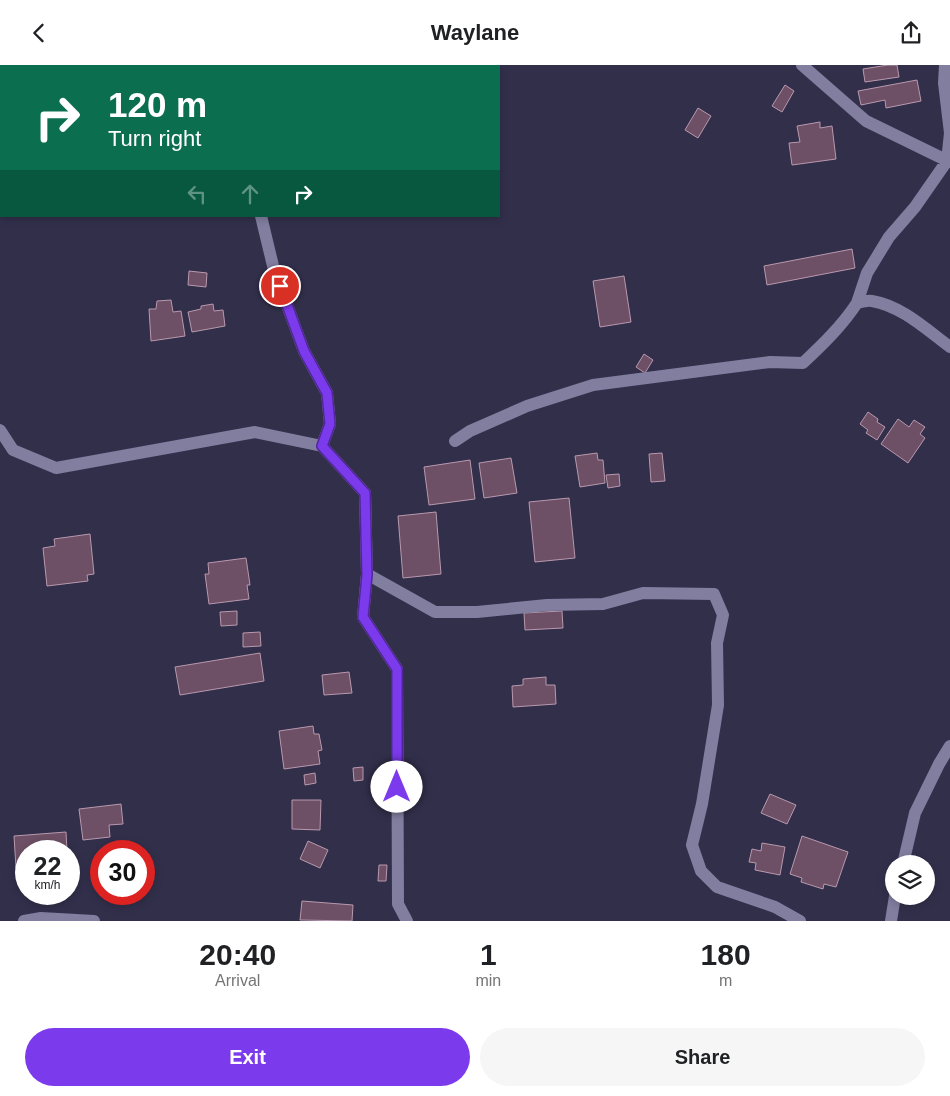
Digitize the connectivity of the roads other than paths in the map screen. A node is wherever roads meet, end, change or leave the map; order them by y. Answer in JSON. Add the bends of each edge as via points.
{"nodes":[{"id":1,"x":802,"y":65,"type":"edge"},
{"id":2,"x":945,"y":65,"type":"edge"},
{"id":3,"x":948,"y":161,"type":"edge"},
{"id":4,"x":261,"y":217,"type":"edge"},
{"id":5,"x":857,"y":303,"type":"junction"},
{"id":6,"x":950,"y":347,"type":"edge"},
{"id":7,"x":0,"y":430,"type":"edge"},
{"id":8,"x":455,"y":441,"type":"dead end"},
{"id":9,"x":322,"y":446,"type":"junction"},
{"id":10,"x":367,"y":575,"type":"junction"},
{"id":11,"x":950,"y":746,"type":"edge"},
{"id":12,"x":905,"y":855,"type":"edge"},
{"id":13,"x":894,"y":905,"type":"edge"},
{"id":14,"x":24,"y":921,"type":"edge"},
{"id":15,"x":94,"y":921,"type":"edge"},
{"id":16,"x":407,"y":921,"type":"edge"},
{"id":17,"x":800,"y":921,"type":"edge"},
{"id":18,"x":891,"y":921,"type":"edge"}],
"edges":[{"from":1,"to":3,"type":"street","via":[[866,121]]},
{"from":2,"to":3,"type":"street","via":[[950,133]]},
{"from":3,"to":5,"type":"street","via":[[889,237],[867,273]]},
{"from":4,"to":9,"type":"street","via":[[274,270],[301,342],[327,393],[330,424]]},
{"from":5,"to":6,"type":"street","via":[[871,300],[911,317]]},
{"from":5,"to":8,"type":"street","via":[[848,317],[803,363],[770,362],[593,385],[527,406]]},
{"from":7,"to":9,"type":"street","via":[[14,449],[56,468],[254,433]]},
{"from":9,"to":10,"type":"street","via":[[365,493]]},
{"from":10,"to":16,"type":"street","via":[[363,617],[397,669],[398,904]]},
{"from":10,"to":17,"type":"street","via":[[435,612],[603,604],[643,593],[714,594],[723,615],[718,643],[718,705],[692,845],[701,871],[717,887],[775,907]]},
{"from":11,"to":12,"type":"street","via":[[915,813]]},
{"from":13,"to":18,"type":"street"},
{"from":14,"to":15,"type":"street","via":[[41,917]]}]}
